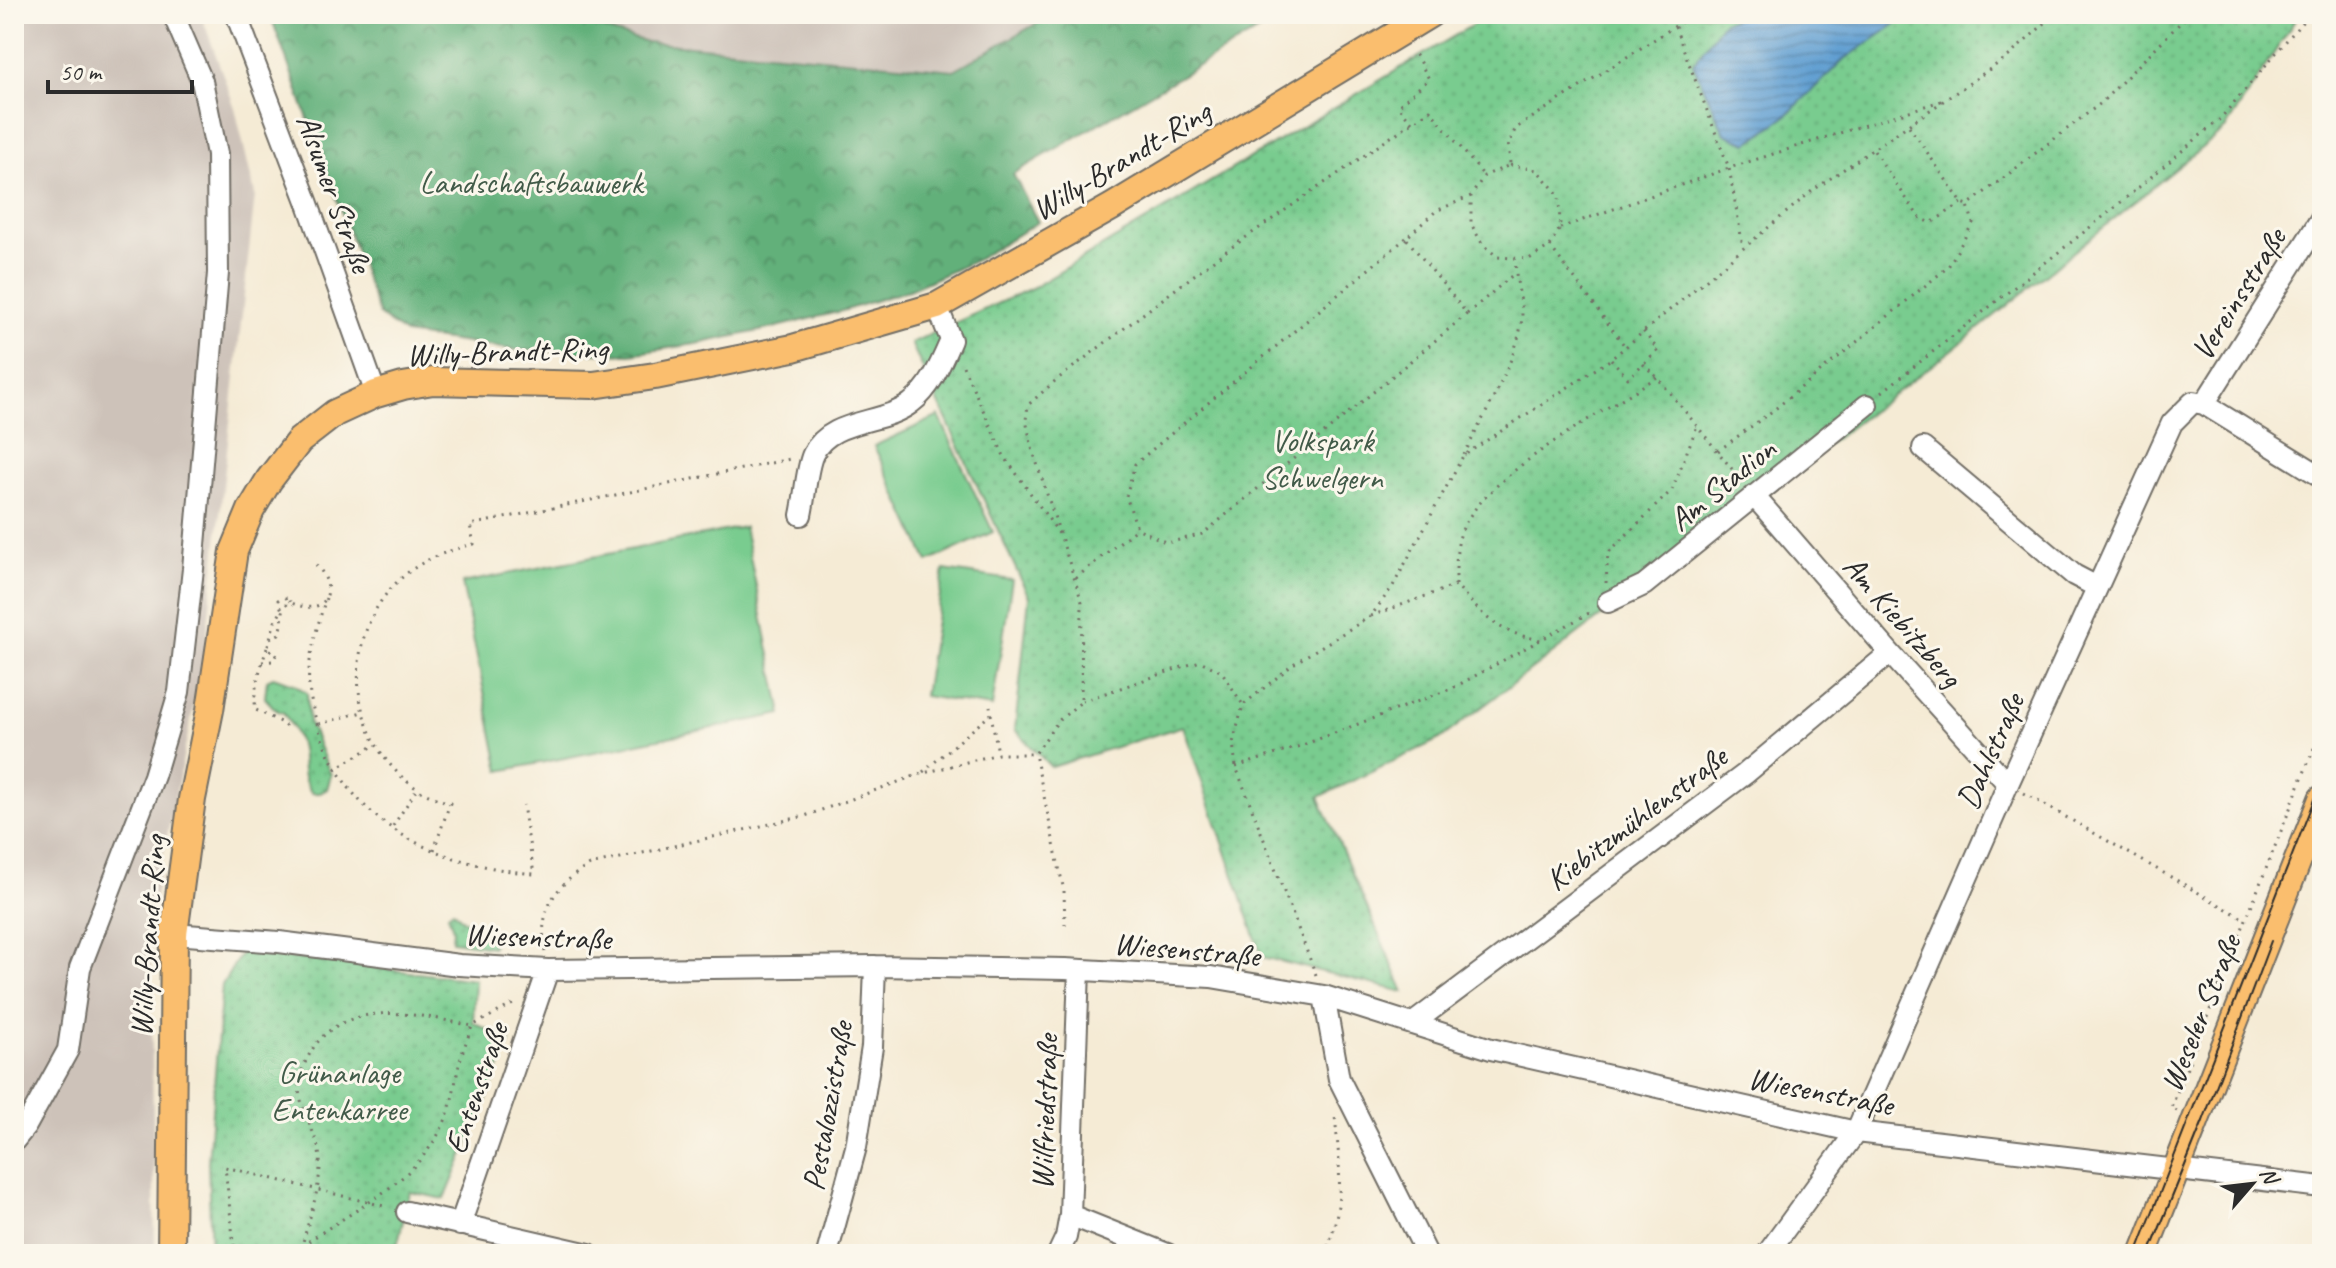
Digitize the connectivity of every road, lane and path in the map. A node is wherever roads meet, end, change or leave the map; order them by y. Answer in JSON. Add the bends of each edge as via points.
{"nodes":[{"id":1,"x":173,"y":14,"type":"edge"},
{"id":2,"x":236,"y":14,"type":"edge"},
{"id":3,"x":1430,"y":14,"type":"edge"},
{"id":4,"x":1694,"y":14,"type":"edge"},
{"id":5,"x":2055,"y":14,"type":"edge"},
{"id":6,"x":2189,"y":14,"type":"edge"},
{"id":7,"x":2307,"y":15,"type":"edge"},
{"id":8,"x":1675,"y":27,"type":"junction"},
{"id":9,"x":1401,"y":31,"type":"junction"},
{"id":10,"x":1948,"y":98,"type":"junction"},
{"id":11,"x":1412,"y":122,"type":"junction"},
{"id":12,"x":1909,"y":126,"type":"junction"},
{"id":13,"x":1874,"y":151,"type":"junction"},
{"id":14,"x":1510,"y":165,"type":"junction"},
{"id":15,"x":1729,"y":168,"type":"junction"},
{"id":16,"x":1484,"y":176,"type":"junction"},
{"id":17,"x":1471,"y":196,"type":"junction"},
{"id":18,"x":1962,"y":203,"type":"junction"},
{"id":19,"x":1968,"y":205,"type":"junction"},
{"id":20,"x":2322,"y":217,"type":"edge"},
{"id":21,"x":1560,"y":228,"type":"junction"},
{"id":22,"x":1406,"y":238,"type":"junction"},
{"id":23,"x":1550,"y":246,"type":"junction"},
{"id":24,"x":1743,"y":247,"type":"junction"},
{"id":25,"x":1516,"y":260,"type":"junction"},
{"id":26,"x":1515,"y":273,"type":"junction"},
{"id":27,"x":937,"y":306,"type":"junction"},
{"id":28,"x":1467,"y":314,"type":"junction"},
{"id":29,"x":1643,"y":331,"type":"junction"},
{"id":30,"x":951,"y":340,"type":"junction"},
{"id":31,"x":1625,"y":346,"type":"junction"},
{"id":32,"x":1611,"y":359,"type":"junction"},
{"id":33,"x":1643,"y":364,"type":"junction"},
{"id":34,"x":1657,"y":377,"type":"junction"},
{"id":35,"x":376,"y":394,"type":"junction"},
{"id":36,"x":2204,"y":404,"type":"junction"},
{"id":37,"x":1867,"y":405,"type":"joint"},
{"id":38,"x":1697,"y":426,"type":"junction"},
{"id":39,"x":1923,"y":448,"type":"dead end"},
{"id":40,"x":1718,"y":451,"type":"junction"},
{"id":41,"x":813,"y":454,"type":"junction"},
{"id":42,"x":1463,"y":456,"type":"junction"},
{"id":43,"x":2322,"y":477,"type":"edge"},
{"id":44,"x":1755,"y":497,"type":"junction"},
{"id":45,"x":801,"y":515,"type":"dead end"},
{"id":46,"x":1137,"y":528,"type":"junction"},
{"id":47,"x":1063,"y":538,"type":"junction"},
{"id":48,"x":313,"y":562,"type":"dead end"},
{"id":49,"x":1076,"y":578,"type":"junction"},
{"id":50,"x":1456,"y":585,"type":"junction"},
{"id":51,"x":2097,"y":587,"type":"junction"},
{"id":52,"x":326,"y":598,"type":"junction"},
{"id":53,"x":290,"y":602,"type":"junction"},
{"id":54,"x":1608,"y":602,"type":"junction"},
{"id":55,"x":282,"y":610,"type":"junction"},
{"id":56,"x":1371,"y":616,"type":"junction"},
{"id":57,"x":270,"y":638,"type":"junction"},
{"id":58,"x":1541,"y":640,"type":"junction"},
{"id":59,"x":267,"y":648,"type":"junction"},
{"id":60,"x":1890,"y":653,"type":"junction"},
{"id":61,"x":262,"y":662,"type":"junction"},
{"id":62,"x":1081,"y":702,"type":"junction"},
{"id":63,"x":1243,"y":705,"type":"junction"},
{"id":64,"x":990,"y":706,"type":"dead end"},
{"id":65,"x":362,"y":712,"type":"junction"},
{"id":66,"x":991,"y":714,"type":"junction"},
{"id":67,"x":317,"y":724,"type":"junction"},
{"id":68,"x":2322,"y":728,"type":"edge"},
{"id":69,"x":288,"y":729,"type":"dead end"},
{"id":70,"x":375,"y":745,"type":"junction"},
{"id":71,"x":998,"y":754,"type":"junction"},
{"id":72,"x":1035,"y":754,"type":"junction"},
{"id":73,"x":1236,"y":767,"type":"junction"},
{"id":74,"x":335,"y":769,"type":"junction"},
{"id":75,"x":920,"y":774,"type":"junction"},
{"id":76,"x":2008,"y":784,"type":"junction"},
{"id":77,"x":417,"y":789,"type":"junction"},
{"id":78,"x":2322,"y":799,"type":"edge"},
{"id":79,"x":523,"y":805,"type":"dead end"},
{"id":80,"x":392,"y":827,"type":"junction"},
{"id":81,"x":434,"y":850,"type":"junction"},
{"id":82,"x":2246,"y":920,"type":"junction"},
{"id":83,"x":1065,"y":925,"type":"dead end"},
{"id":84,"x":174,"y":934,"type":"junction"},
{"id":85,"x":875,"y":966,"type":"junction"},
{"id":86,"x":1079,"y":970,"type":"junction"},
{"id":87,"x":545,"y":980,"type":"junction"},
{"id":88,"x":1324,"y":996,"type":"junction"},
{"id":89,"x":1412,"y":1024,"type":"junction"},
{"id":90,"x":472,"y":1026,"type":"junction"},
{"id":91,"x":1339,"y":1079,"type":"junction"},
{"id":92,"x":2195,"y":1118,"type":"junction"},
{"id":93,"x":1856,"y":1132,"type":"junction"},
{"id":94,"x":14,"y":1141,"type":"edge"},
{"id":95,"x":2176,"y":1169,"type":"junction"},
{"id":96,"x":2322,"y":1187,"type":"edge"},
{"id":97,"x":316,"y":1189,"type":"junction"},
{"id":98,"x":368,"y":1202,"type":"junction"},
{"id":99,"x":407,"y":1212,"type":"joint"},
{"id":100,"x":1070,"y":1215,"type":"junction"},
{"id":101,"x":460,"y":1225,"type":"junction"},
{"id":102,"x":302,"y":1246,"type":"junction"},
{"id":103,"x":171,"y":1254,"type":"edge"},
{"id":104,"x":235,"y":1254,"type":"edge"},
{"id":105,"x":295,"y":1254,"type":"edge"},
{"id":106,"x":589,"y":1254,"type":"edge"},
{"id":107,"x":827,"y":1254,"type":"edge"},
{"id":108,"x":1058,"y":1254,"type":"edge"},
{"id":109,"x":1167,"y":1254,"type":"edge"},
{"id":110,"x":1325,"y":1254,"type":"edge"},
{"id":111,"x":1427,"y":1254,"type":"edge"},
{"id":112,"x":1767,"y":1254,"type":"edge"},
{"id":113,"x":2143,"y":1254,"type":"edge"}],
"edges":[{"from":1,"to":94,"type":"street","via":[[202,81],[217,154],[218,273],[179,692],[154,776],[80,968],[68,1050]]},
{"from":2,"to":35,"type":"street","name":"Alsumer Straße"},
{"from":3,"to":9,"type":"main road","name":"Willy-Brandt-Ring"},
{"from":4,"to":8,"type":"path"},
{"from":5,"to":10,"type":"path","via":[[2009,56]]},
{"from":6,"to":19,"type":"path","via":[[2101,103]]},
{"from":7,"to":37,"type":"path","via":[[2220,119]]},
{"from":8,"to":14,"type":"path","via":[[1516,128],[1508,144]]},
{"from":8,"to":15,"type":"path"},
{"from":9,"to":11,"type":"path","via":[[1429,79],[1398,106]]},
{"from":9,"to":27,"type":"main road","name":"Willy-Brandt-Ring","via":[[1112,207]]},
{"from":10,"to":12,"type":"path"},
{"from":10,"to":15,"type":"path"},
{"from":11,"to":16,"type":"path","via":[[1430,110]]},
{"from":11,"to":47,"type":"path","via":[[1219,256],[1028,405],[1032,448]]},
{"from":12,"to":13,"type":"path"},
{"from":12,"to":18,"type":"path"},
{"from":13,"to":18,"type":"path","via":[[1919,217],[1931,223]]},
{"from":13,"to":24,"type":"path","via":[[1812,191]]},
{"from":14,"to":16,"type":"path"},
{"from":14,"to":21,"type":"path","via":[[1537,170],[1559,195]]},
{"from":15,"to":21,"type":"path"},
{"from":15,"to":24,"type":"path"},
{"from":16,"to":17,"type":"path"},
{"from":17,"to":22,"type":"path","via":[[1436,211]]},
{"from":17,"to":25,"type":"path","via":[[1471,224],[1483,245],[1498,257]]},
{"from":18,"to":19,"type":"path"},
{"from":19,"to":40,"type":"path","via":[[1973,223],[1948,267]]},
{"from":20,"to":36,"type":"street","name":"Vereinsstraße"},
{"from":21,"to":23,"type":"path"},
{"from":22,"to":28,"type":"path"},
{"from":22,"to":46,"type":"path","via":[[1135,464],[1126,496]]},
{"from":23,"to":25,"type":"path","via":[[1529,259]]},
{"from":23,"to":31,"type":"path"},
{"from":24,"to":29,"type":"path"},
{"from":25,"to":26,"type":"path"},
{"from":26,"to":28,"type":"path"},
{"from":26,"to":42,"type":"path","via":[[1522,315],[1516,347]]},
{"from":27,"to":30,"type":"street"},
{"from":27,"to":35,"type":"main road","name":"Willy-Brandt-Ring","via":[[793,348],[655,376],[593,385],[433,381]]},
{"from":28,"to":46,"type":"path","via":[[1203,534],[1167,543]]},
{"from":29,"to":31,"type":"path"},
{"from":29,"to":33,"type":"path","via":[[1658,350]]},
{"from":30,"to":41,"type":"street","via":[[937,372],[911,404],[827,436]]},
{"from":30,"to":47,"type":"path","via":[[1004,456]]},
{"from":31,"to":32,"type":"path"},
{"from":32,"to":33,"type":"path","via":[[1628,378]]},
{"from":32,"to":42,"type":"path"},
{"from":33,"to":34,"type":"path"},
{"from":34,"to":38,"type":"path"},
{"from":34,"to":50,"type":"path","via":[[1486,494],[1463,525]]},
{"from":35,"to":84,"type":"main road","name":"Willy-Brandt-Ring","via":[[335,413],[299,441],[251,510],[234,551]]},
{"from":36,"to":43,"type":"street"},
{"from":36,"to":51,"type":"street","name":"Dahlstraße","via":[[2193,402],[2172,423]]},
{"from":37,"to":44,"type":"street","name":"Am Stadion"},
{"from":38,"to":40,"type":"path"},
{"from":38,"to":54,"type":"path","via":[[1672,490],[1608,553]]},
{"from":39,"to":51,"type":"street","via":[[2074,575]]},
{"from":40,"to":44,"type":"path"},
{"from":41,"to":45,"type":"street"},
{"from":41,"to":65,"type":"path","via":[[470,525],[474,544],[429,559],[407,573],[378,607],[359,654]]},
{"from":42,"to":56,"type":"path","via":[[1393,586]]},
{"from":44,"to":54,"type":"street","name":"Am Stadion","via":[[1644,585]]},
{"from":44,"to":60,"type":"street","name":"Am Kiebitzberg"},
{"from":46,"to":49,"type":"path"},
{"from":47,"to":49,"type":"path"},
{"from":48,"to":52,"type":"path","via":[[325,572],[330,587]]},
{"from":49,"to":62,"type":"path","via":[[1082,602]]},
{"from":50,"to":56,"type":"path"},
{"from":50,"to":58,"type":"path","via":[[1488,620],[1515,635]]},
{"from":51,"to":76,"type":"street","name":"Dahlstraße"},
{"from":52,"to":53,"type":"path","via":[[318,608]]},
{"from":52,"to":67,"type":"path","via":[[309,669]]},
{"from":53,"to":55,"type":"path"},
{"from":53,"to":55,"type":"path","via":[[289,597],[278,600]]},
{"from":54,"to":58,"type":"path"},
{"from":55,"to":57,"type":"path"},
{"from":55,"to":57,"type":"path","via":[[284,624]]},
{"from":56,"to":63,"type":"path","via":[[1296,662]]},
{"from":57,"to":59,"type":"path"},
{"from":58,"to":73,"type":"path","via":[[1453,688]]},
{"from":59,"to":61,"type":"path"},
{"from":59,"to":61,"type":"path","via":[[276,655],[273,661]]},
{"from":60,"to":76,"type":"street","name":"Am Kiebitzberg"},
{"from":60,"to":89,"type":"street","name":"Kiebitzmühlenstraße","via":[[1745,774]]},
{"from":61,"to":69,"type":"path","via":[[256,710]]},
{"from":62,"to":63,"type":"path","via":[[1200,661],[1222,672]]},
{"from":62,"to":72,"type":"path","via":[[1058,721]]},
{"from":63,"to":73,"type":"path","via":[[1233,743]]},
{"from":64,"to":66,"type":"path"},
{"from":65,"to":67,"type":"path"},
{"from":65,"to":70,"type":"path"},
{"from":66,"to":71,"type":"path"},
{"from":66,"to":75,"type":"path"},
{"from":67,"to":74,"type":"path"},
{"from":68,"to":82,"type":"path"},
{"from":70,"to":74,"type":"path"},
{"from":70,"to":77,"type":"path"},
{"from":71,"to":72,"type":"path"},
{"from":71,"to":75,"type":"path"},
{"from":72,"to":83,"type":"path","via":[[1064,891]]},
{"from":73,"to":88,"type":"path"},
{"from":74,"to":80,"type":"path","via":[[362,805]]},
{"from":75,"to":87,"type":"path","via":[[805,816],[590,865],[569,877],[550,899],[542,933]]},
{"from":76,"to":82,"type":"path"},
{"from":76,"to":93,"type":"street","name":"Dahlstraße"},
{"from":77,"to":80,"type":"path"},
{"from":77,"to":81,"type":"path","via":[[450,803]]},
{"from":78,"to":92,"type":"main road","name":"Weseler Straße"},
{"from":79,"to":81,"type":"path","via":[[534,874],[497,870]]},
{"from":80,"to":81,"type":"path"},
{"from":82,"to":92,"type":"path","via":[[2171,1108]]},
{"from":84,"to":87,"type":"street","name":"Wiesenstraße","via":[[279,942]]},
{"from":84,"to":103,"type":"main road","name":"Willy-Brandt-Ring"},
{"from":85,"to":86,"type":"street","name":"Wiesenstraße"},
{"from":85,"to":87,"type":"street","name":"Wiesenstraße"},
{"from":85,"to":107,"type":"street","name":"Pestalozzistraße","via":[[872,1047],[856,1147]]},
{"from":86,"to":88,"type":"street","name":"Wiesenstraße","via":[[1211,977]]},
{"from":86,"to":100,"type":"street","name":"Wilfriedstraße"},
{"from":87,"to":90,"type":"path"},
{"from":87,"to":101,"type":"street","name":"Entenstraße"},
{"from":88,"to":89,"type":"street","name":"Wiesenstraße"},
{"from":88,"to":91,"type":"street"},
{"from":89,"to":93,"type":"street","name":"Wiesenstraße","via":[[1491,1049]]},
{"from":90,"to":97,"type":"path","via":[[389,1013],[354,1019],[327,1032],[304,1065],[299,1086],[318,1142]]},
{"from":90,"to":98,"type":"path","via":[[446,1119],[434,1142],[394,1187]]},
{"from":91,"to":110,"type":"path","via":[[1334,1104],[1340,1174],[1336,1227]]},
{"from":91,"to":111,"type":"street"},
{"from":92,"to":95,"type":"main road","name":"Weseler Straße"},
{"from":93,"to":95,"type":"street","name":"Wiesenstraße"},
{"from":93,"to":112,"type":"street","name":"Dahlstraße"},
{"from":95,"to":96,"type":"street","name":"Wiesenstraße"},
{"from":95,"to":113,"type":"main road","name":"Weseler Straße"},
{"from":97,"to":98,"type":"path"},
{"from":97,"to":102,"type":"path"},
{"from":97,"to":104,"type":"path","via":[[225,1167]]},
{"from":98,"to":99,"type":"path"},
{"from":98,"to":102,"type":"path"},
{"from":99,"to":101,"type":"street"},
{"from":100,"to":108,"type":"street","name":"Wilfriedstraße"},
{"from":100,"to":109,"type":"street"},
{"from":101,"to":106,"type":"street"},
{"from":102,"to":105,"type":"path"}]}
